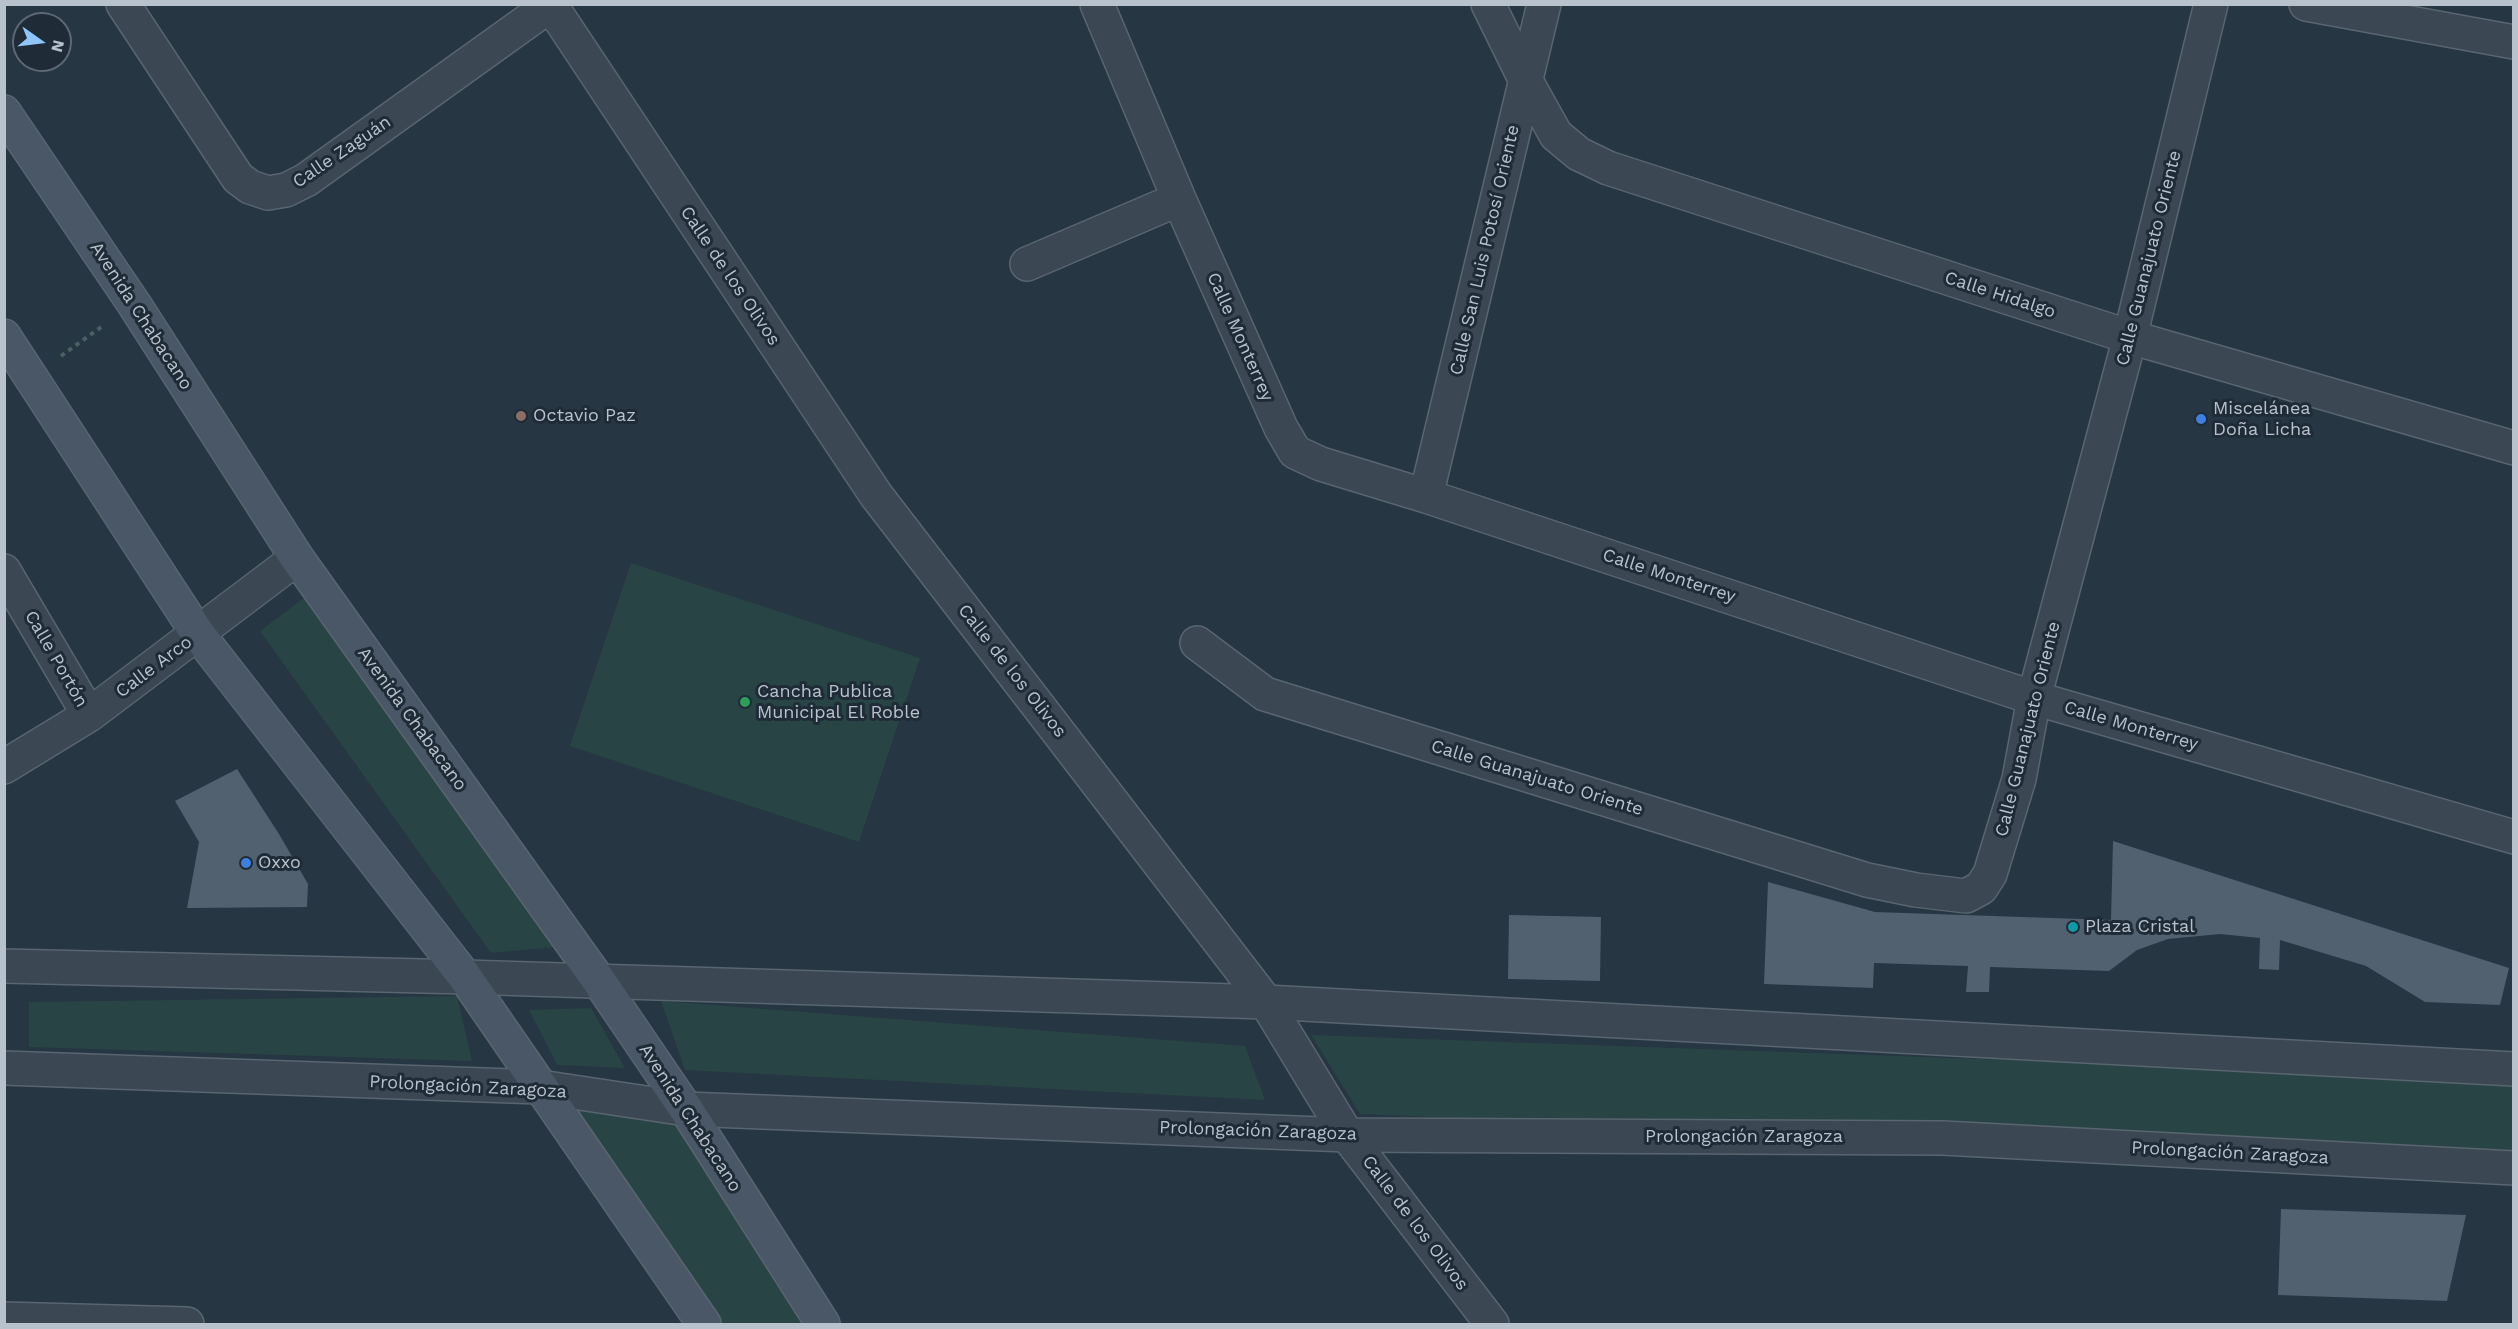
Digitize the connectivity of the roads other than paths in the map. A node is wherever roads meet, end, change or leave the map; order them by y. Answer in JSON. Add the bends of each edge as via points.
{"nodes":[{"id":1,"x":123,"y":4,"type":"edge"},
{"id":2,"x":1097,"y":4,"type":"edge"},
{"id":3,"x":1488,"y":4,"type":"edge"},
{"id":4,"x":1544,"y":4,"type":"edge"},
{"id":5,"x":2211,"y":4,"type":"edge"},
{"id":6,"x":2306,"y":4,"type":"edge"},
{"id":7,"x":550,"y":5,"type":"edge"},
{"id":8,"x":2514,"y":42,"type":"edge"},
{"id":9,"x":1526,"y":81,"type":"junction"},
{"id":10,"x":4,"y":112,"type":"edge"},
{"id":11,"x":1179,"y":199,"type":"junction"},
{"id":12,"x":1027,"y":264,"type":"dead end"},
{"id":13,"x":4,"y":336,"type":"edge"},
{"id":14,"x":2130,"y":337,"type":"junction"},
{"id":15,"x":2514,"y":420,"type":"edge"},
{"id":16,"x":2483,"y":438,"type":"junction"},
{"id":17,"x":2514,"y":448,"type":"edge"},
{"id":18,"x":1426,"y":496,"type":"junction"},
{"id":19,"x":297,"y":558,"type":"junction"},
{"id":20,"x":4,"y":571,"type":"edge"},
{"id":21,"x":198,"y":634,"type":"junction"},
{"id":22,"x":1197,"y":643,"type":"dead end"},
{"id":23,"x":2034,"y":698,"type":"junction"},
{"id":24,"x":89,"y":715,"type":"junction"},
{"id":25,"x":4,"y":767,"type":"edge"},
{"id":26,"x":2514,"y":837,"type":"edge"},
{"id":27,"x":4,"y":966,"type":"edge"},
{"id":28,"x":465,"y":977,"type":"junction"},
{"id":29,"x":599,"y":981,"type":"junction"},
{"id":30,"x":1266,"y":1002,"type":"junction"},
{"id":31,"x":4,"y":1068,"type":"edge"},
{"id":32,"x":2514,"y":1069,"type":"edge"},
{"id":33,"x":540,"y":1087,"type":"junction"},
{"id":34,"x":686,"y":1109,"type":"junction"},
{"id":35,"x":1347,"y":1135,"type":"junction"},
{"id":36,"x":2514,"y":1168,"type":"edge"},
{"id":37,"x":4,"y":1319,"type":"edge"},
{"id":38,"x":126,"y":1323,"type":"edge"},
{"id":39,"x":187,"y":1324,"type":"edge"},
{"id":40,"x":704,"y":1324,"type":"edge"},
{"id":41,"x":823,"y":1324,"type":"edge"},
{"id":42,"x":1492,"y":1324,"type":"edge"}],
"edges":[{"from":1,"to":7,"type":"street","name":"Calle Zaguán","via":[[238,178],[267,193],[306,180]]},
{"from":2,"to":11,"type":"street","name":"Calle Monterrey"},
{"from":3,"to":9,"type":"street","name":"Calle Hidalgo"},
{"from":4,"to":9,"type":"street","name":"Calle San Luis Potosí Oriente"},
{"from":5,"to":14,"type":"street","name":"Calle Guanajuato Oriente"},
{"from":6,"to":8,"type":"street"},
{"from":7,"to":30,"type":"street","name":"Calle de los Olivos","via":[[876,495]]},
{"from":9,"to":14,"type":"street","name":"Calle Hidalgo","via":[[1556,135],[1579,154],[1608,168]]},
{"from":9,"to":18,"type":"street","name":"Calle San Luis Potosí Oriente"},
{"from":10,"to":19,"type":"main road","name":"Avenida Chabacano","via":[[134,304]]},
{"from":11,"to":12,"type":"street"},
{"from":11,"to":18,"type":"street","name":"Calle Monterrey","via":[[1295,453]]},
{"from":13,"to":21,"type":"main road"},
{"from":14,"to":16,"type":"street","name":"Calle Hidalgo"},
{"from":14,"to":23,"type":"street","name":"Calle Guanajuato Oriente"},
{"from":15,"to":16,"type":"street"},
{"from":16,"to":17,"type":"street","name":"Calle Hidalgo"},
{"from":18,"to":23,"type":"street","name":"Calle Monterrey"},
{"from":19,"to":21,"type":"street","name":"Calle Arco"},
{"from":19,"to":29,"type":"main road","name":"Avenida Chabacano"},
{"from":20,"to":24,"type":"street","name":"Calle Portón"},
{"from":21,"to":24,"type":"street","name":"Calle Arco"},
{"from":21,"to":28,"type":"main road"},
{"from":22,"to":23,"type":"street","name":"Calle Guanajuato Oriente","via":[[1265,694],[1867,880],[1966,896],[1981,888],[1990,874],[2019,779]]},
{"from":23,"to":26,"type":"street","name":"Calle Monterrey"},
{"from":24,"to":25,"type":"street","name":"Calle Arco"},
{"from":27,"to":28,"type":"street"},
{"from":28,"to":29,"type":"street"},
{"from":28,"to":33,"type":"main road"},
{"from":29,"to":30,"type":"street"},
{"from":29,"to":34,"type":"main road","name":"Avenida Chabacano"},
{"from":30,"to":32,"type":"street"},
{"from":30,"to":35,"type":"street","name":"Calle de los Olivos"},
{"from":31,"to":33,"type":"street","name":"Prolongación Zaragoza"},
{"from":33,"to":34,"type":"street","name":"Prolongación Zaragoza"},
{"from":33,"to":40,"type":"main road"},
{"from":34,"to":35,"type":"street","name":"Prolongación Zaragoza"},
{"from":34,"to":41,"type":"main road","name":"Avenida Chabacano"},
{"from":35,"to":36,"type":"street","name":"Prolongación Zaragoza","via":[[1942,1138]]},
{"from":35,"to":42,"type":"street","name":"Calle de los Olivos"},
{"from":37,"to":38,"type":"street"},
{"from":38,"to":39,"type":"street"}]}
